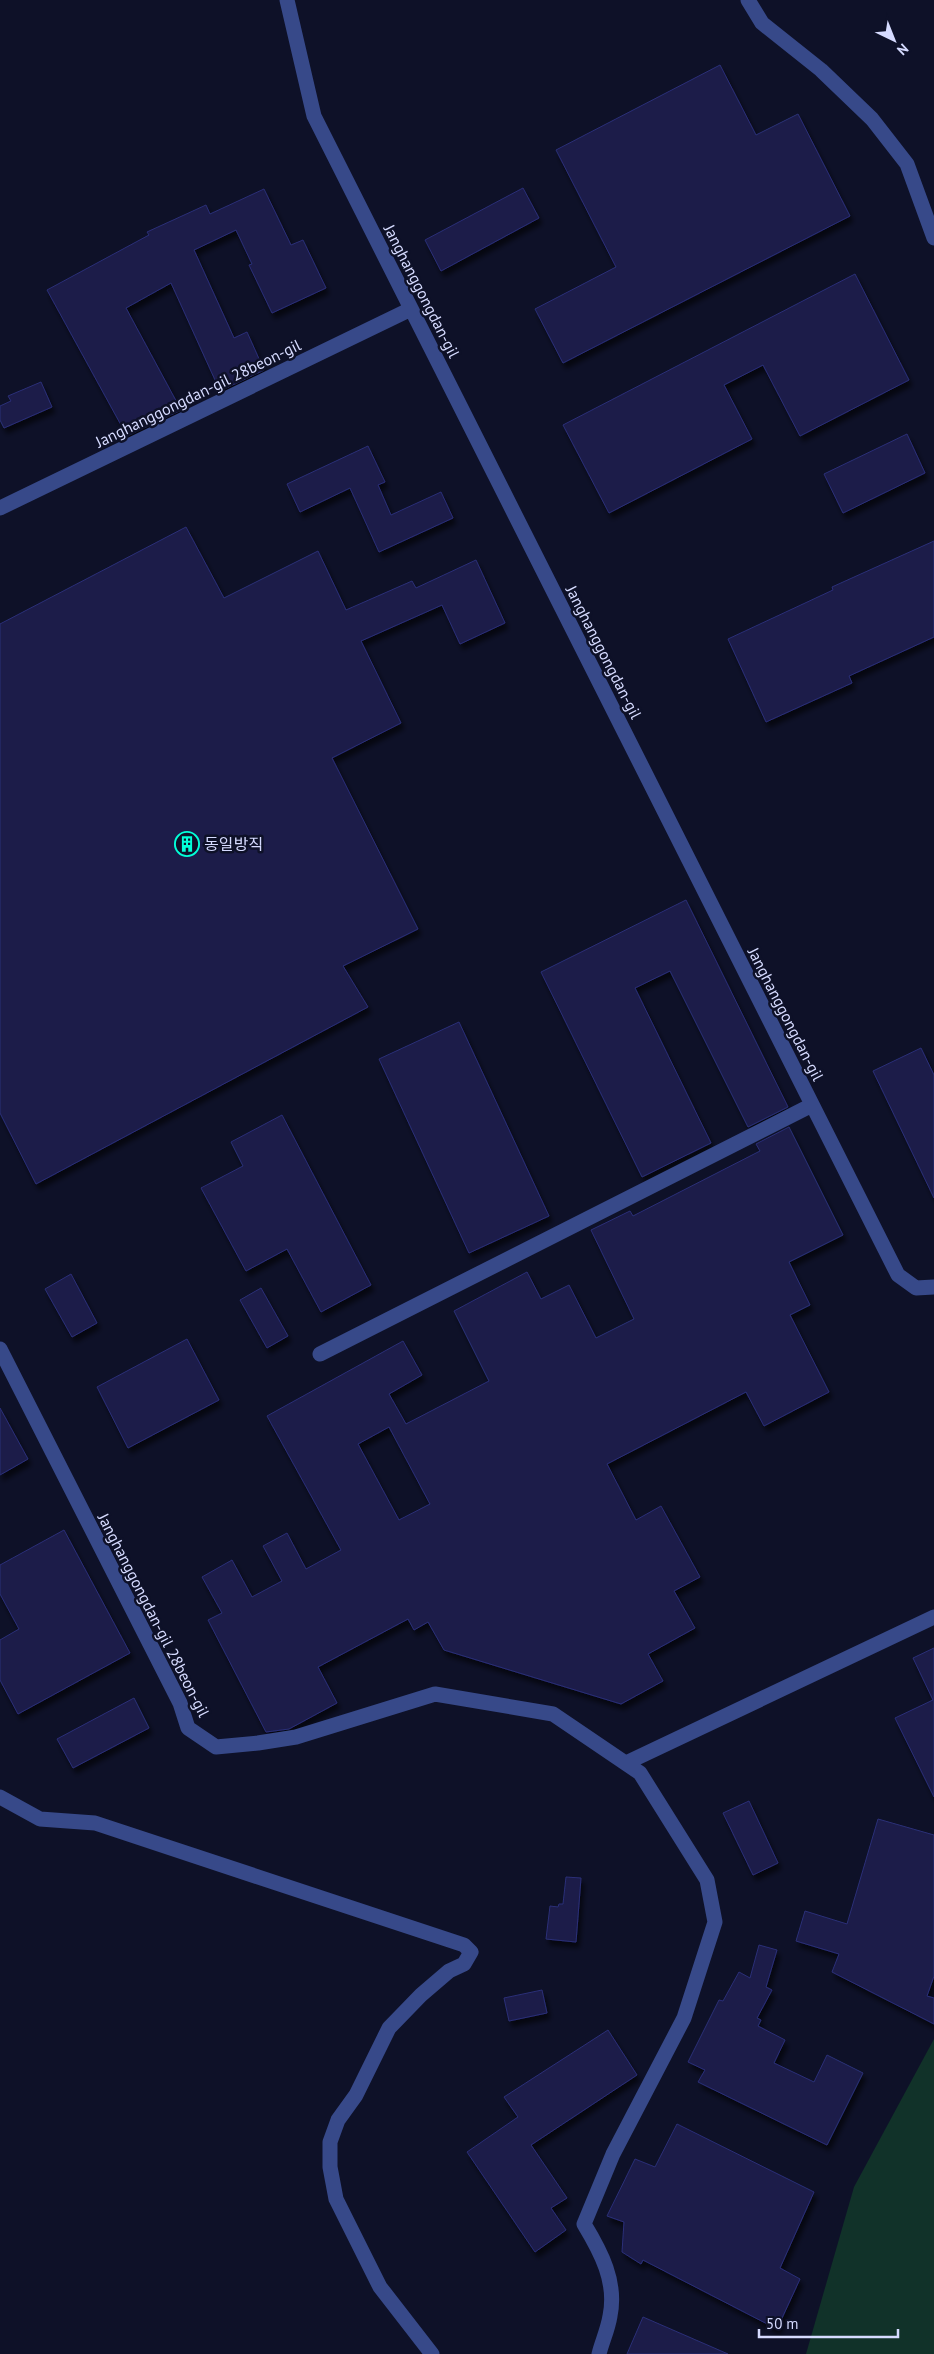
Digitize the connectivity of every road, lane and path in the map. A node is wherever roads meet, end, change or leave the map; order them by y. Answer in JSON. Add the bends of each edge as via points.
{"nodes":[{"id":1,"x":287,"y":0,"type":"edge"},
{"id":2,"x":748,"y":0,"type":"edge"},
{"id":3,"x":934,"y":238,"type":"edge"},
{"id":4,"x":412,"y":309,"type":"junction"},
{"id":5,"x":0,"y":508,"type":"edge"},
{"id":6,"x":812,"y":1105,"type":"junction"},
{"id":7,"x":934,"y":1287,"type":"edge"},
{"id":8,"x":0,"y":1348,"type":"edge"},
{"id":9,"x":320,"y":1354,"type":"dead end"},
{"id":10,"x":934,"y":1616,"type":"edge"},
{"id":11,"x":626,"y":1764,"type":"junction"},
{"id":12,"x":0,"y":1797,"type":"edge"},
{"id":13,"x":432,"y":2354,"type":"edge"},
{"id":14,"x":598,"y":2354,"type":"edge"}],
"edges":[{"from":1,"to":4,"type":"street","name":"Janghanggongdan-gil","via":[[314,116]]},
{"from":2,"to":3,"type":"street","via":[[762,23],[821,70],[872,119],[907,164]]},
{"from":4,"to":5,"type":"street","name":"Janghanggongdan-gil 28beon-gil"},
{"from":4,"to":6,"type":"street","name":"Janghanggongdan-gil"},
{"from":6,"to":7,"type":"street","name":"Janghanggongdan-gil","via":[[898,1275],[916,1288]]},
{"from":6,"to":9,"type":"street"},
{"from":8,"to":11,"type":"street","name":"Janghanggongdan-gil 28beon-gil","via":[[180,1703],[188,1728],[216,1747],[296,1737],[435,1694],[553,1714]]},
{"from":10,"to":11,"type":"street"},
{"from":11,"to":14,"type":"street","name":"Janghanggongdan-gil 28beon-gil","via":[[640,1773],[708,1880],[715,1922],[684,2018],[613,2154],[584,2224],[601,2253],[610,2279],[611,2316]]},
{"from":12,"to":13,"type":"street","via":[[40,1819],[95,1823],[464,1945],[470,1952],[464,1964],[449,1971],[389,2028],[356,2095],[338,2120],[330,2142],[330,2167],[336,2199],[380,2287]]}]}
